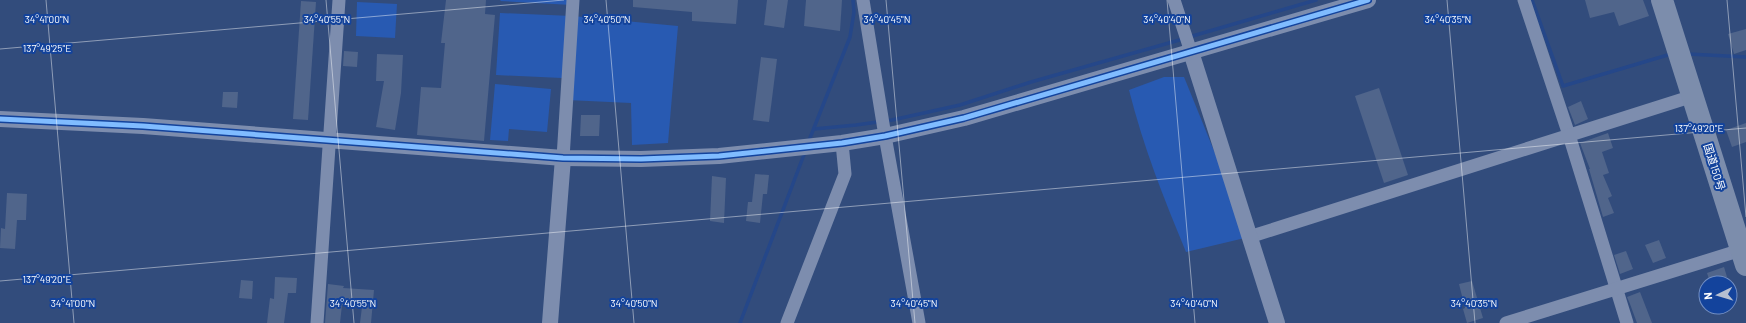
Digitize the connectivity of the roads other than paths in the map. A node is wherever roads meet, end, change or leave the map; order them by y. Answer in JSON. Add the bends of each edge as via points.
{"nodes":[{"id":1,"x":339,"y":0,"type":"edge"},
{"id":2,"x":573,"y":0,"type":"edge"},
{"id":3,"x":863,"y":0,"type":"edge"},
{"id":4,"x":1174,"y":0,"type":"edge"},
{"id":5,"x":1368,"y":0,"type":"edge"},
{"id":6,"x":1524,"y":0,"type":"edge"},
{"id":7,"x":1662,"y":0,"type":"edge"},
{"id":8,"x":1191,"y":52,"type":"junction"},
{"id":9,"x":1693,"y":96,"type":"junction"},
{"id":10,"x":0,"y":119,"type":"edge"},
{"id":11,"x":1569,"y":135,"type":"junction"},
{"id":12,"x":885,"y":136,"type":"junction"},
{"id":13,"x":330,"y":140,"type":"junction"},
{"id":14,"x":842,"y":143,"type":"junction"},
{"id":15,"x":563,"y":158,"type":"junction"},
{"id":16,"x":1249,"y":237,"type":"junction"},
{"id":17,"x":1744,"y":258,"type":"edge"},
{"id":18,"x":1617,"y":289,"type":"junction"},
{"id":19,"x":317,"y":323,"type":"edge"},
{"id":20,"x":550,"y":323,"type":"edge"},
{"id":21,"x":787,"y":323,"type":"edge"},
{"id":22,"x":919,"y":323,"type":"edge"},
{"id":23,"x":1277,"y":323,"type":"edge"},
{"id":24,"x":1506,"y":323,"type":"edge"},
{"id":25,"x":1627,"y":323,"type":"edge"}],
"edges":[{"from":1,"to":13,"type":"street"},
{"from":2,"to":15,"type":"street"},
{"from":3,"to":12,"type":"street"},
{"from":4,"to":8,"type":"street"},
{"from":5,"to":8,"type":"street"},
{"from":6,"to":11,"type":"street"},
{"from":7,"to":9,"type":"highway","name":"国道150号"},
{"from":8,"to":12,"type":"street","via":[[964,118]]},
{"from":8,"to":16,"type":"street"},
{"from":9,"to":11,"type":"street"},
{"from":9,"to":17,"type":"highway","name":"国道150号"},
{"from":10,"to":13,"type":"street","via":[[143,126]]},
{"from":11,"to":16,"type":"street"},
{"from":11,"to":18,"type":"street"},
{"from":12,"to":14,"type":"street"},
{"from":12,"to":22,"type":"street"},
{"from":13,"to":15,"type":"street"},
{"from":13,"to":19,"type":"street"},
{"from":14,"to":15,"type":"street","via":[[719,156]]},
{"from":14,"to":21,"type":"street","via":[[845,174]]},
{"from":15,"to":20,"type":"street"},
{"from":16,"to":23,"type":"street"},
{"from":17,"to":18,"type":"street"},
{"from":18,"to":24,"type":"street"},
{"from":18,"to":25,"type":"street"}]}
